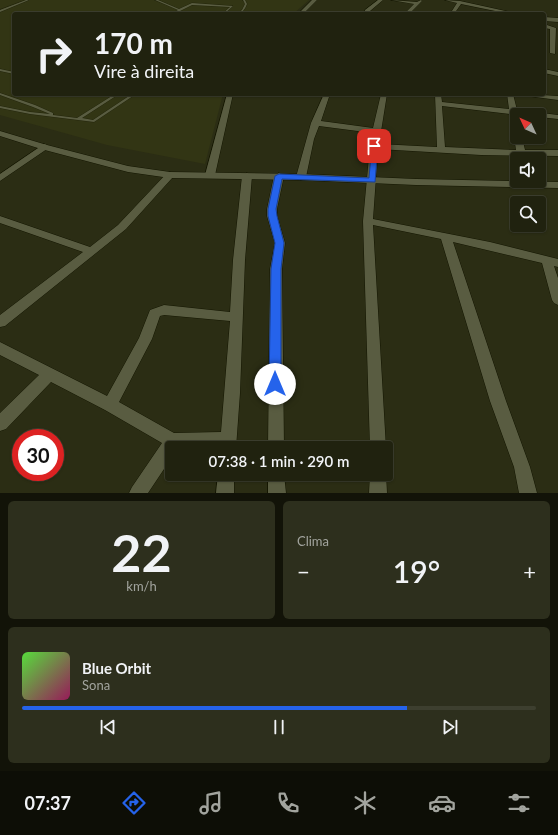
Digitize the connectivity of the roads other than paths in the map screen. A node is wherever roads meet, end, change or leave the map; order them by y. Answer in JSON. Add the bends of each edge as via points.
{"nodes":[{"id":1,"x":28,"y":0,"type":"edge"},
{"id":2,"x":162,"y":0,"type":"edge"},
{"id":3,"x":244,"y":0,"type":"edge"},
{"id":4,"x":315,"y":0,"type":"edge"},
{"id":5,"x":381,"y":0,"type":"edge"},
{"id":6,"x":393,"y":0,"type":"edge"},
{"id":7,"x":451,"y":0,"type":"edge"},
{"id":8,"x":157,"y":1,"type":"edge"},
{"id":9,"x":419,"y":2,"type":"edge"},
{"id":10,"x":460,"y":2,"type":"junction"},
{"id":11,"x":179,"y":10,"type":"junction"},
{"id":12,"x":0,"y":11,"type":"edge"},
{"id":13,"x":176,"y":12,"type":"edge"},
{"id":14,"x":225,"y":12,"type":"edge"},
{"id":15,"x":239,"y":12,"type":"edge"},
{"id":16,"x":302,"y":12,"type":"edge"},
{"id":17,"x":367,"y":12,"type":"edge"},
{"id":18,"x":408,"y":12,"type":"edge"},
{"id":19,"x":453,"y":12,"type":"edge"},
{"id":20,"x":508,"y":12,"type":"edge"},
{"id":21,"x":546,"y":19,"type":"edge"},
{"id":22,"x":558,"y":20,"type":"edge"},
{"id":23,"x":546,"y":26,"type":"edge"},
{"id":24,"x":553,"y":52,"type":"dead end"},
{"id":25,"x":0,"y":70,"type":"edge"},
{"id":26,"x":546,"y":71,"type":"edge"},
{"id":27,"x":12,"y":73,"type":"edge"},
{"id":28,"x":558,"y":74,"type":"edge"},
{"id":29,"x":0,"y":94,"type":"edge"},
{"id":30,"x":113,"y":96,"type":"edge"},
{"id":31,"x":118,"y":96,"type":"edge"},
{"id":32,"x":131,"y":96,"type":"edge"},
{"id":33,"x":230,"y":96,"type":"edge"},
{"id":34,"x":326,"y":96,"type":"edge"},
{"id":35,"x":384,"y":96,"type":"edge"},
{"id":36,"x":438,"y":96,"type":"edge"},
{"id":37,"x":510,"y":96,"type":"edge"},
{"id":38,"x":543,"y":96,"type":"edge"},
{"id":39,"x":558,"y":98,"type":"edge"},
{"id":40,"x":124,"y":101,"type":"junction"},
{"id":41,"x":440,"y":104,"type":"junction"},
{"id":42,"x":0,"y":107,"type":"edge"},
{"id":43,"x":512,"y":108,"type":"edge"},
{"id":44,"x":510,"y":111,"type":"edge"},
{"id":45,"x":546,"y":115,"type":"edge"},
{"id":46,"x":56,"y":116,"type":"junction"},
{"id":47,"x":558,"y":117,"type":"edge"},
{"id":48,"x":78,"y":119,"type":"junction"},
{"id":49,"x":315,"y":123,"type":"junction"},
{"id":50,"x":377,"y":131,"type":"junction"},
{"id":51,"x":0,"y":134,"type":"edge"},
{"id":52,"x":519,"y":144,"type":"edge"},
{"id":53,"x":374,"y":146,"type":"junction"},
{"id":54,"x":44,"y":147,"type":"junction"},
{"id":55,"x":441,"y":150,"type":"junction"},
{"id":56,"x":510,"y":152,"type":"edge"},
{"id":57,"x":521,"y":152,"type":"edge"},
{"id":58,"x":546,"y":153,"type":"edge"},
{"id":59,"x":558,"y":153,"type":"edge"},
{"id":60,"x":210,"y":175,"type":"junction"},
{"id":61,"x":170,"y":176,"type":"junction"},
{"id":62,"x":252,"y":176,"type":"junction"},
{"id":63,"x":275,"y":176,"type":"junction"},
{"id":64,"x":301,"y":177,"type":"junction"},
{"id":65,"x":0,"y":178,"type":"edge"},
{"id":66,"x":373,"y":181,"type":"junction"},
{"id":67,"x":558,"y":185,"type":"edge"},
{"id":68,"x":0,"y":219,"type":"edge"},
{"id":69,"x":368,"y":221,"type":"junction"},
{"id":70,"x":446,"y":237,"type":"junction"},
{"id":71,"x":91,"y":251,"type":"junction"},
{"id":72,"x":552,"y":262,"type":"edge"},
{"id":73,"x":558,"y":300,"type":"edge"},
{"id":74,"x":236,"y":317,"type":"junction"},
{"id":75,"x":0,"y":322,"type":"edge"},
{"id":76,"x":0,"y":348,"type":"edge"},
{"id":77,"x":50,"y":373,"type":"junction"},
{"id":78,"x":110,"y":405,"type":"junction"},
{"id":79,"x":0,"y":424,"type":"edge"},
{"id":80,"x":173,"y":441,"type":"edge"},
{"id":81,"x":228,"y":441,"type":"edge"},
{"id":82,"x":276,"y":441,"type":"edge"},
{"id":83,"x":378,"y":441,"type":"edge"},
{"id":84,"x":165,"y":453,"type":"edge"},
{"id":85,"x":226,"y":481,"type":"edge"},
{"id":86,"x":276,"y":481,"type":"edge"},
{"id":87,"x":378,"y":481,"type":"edge"},
{"id":88,"x":138,"y":493,"type":"edge"},
{"id":89,"x":225,"y":493,"type":"edge"},
{"id":90,"x":276,"y":493,"type":"edge"},
{"id":91,"x":378,"y":493,"type":"edge"},
{"id":92,"x":528,"y":493,"type":"edge"}],
"edges":[{"from":1,"to":12,"type":"lane"},
{"from":2,"to":8,"type":"lane"},
{"from":3,"to":15,"type":"lane","via":[[245,7]]},
{"from":4,"to":16,"type":"street"},
{"from":5,"to":17,"type":"street"},
{"from":6,"to":9,"type":"street"},
{"from":7,"to":10,"type":"street"},
{"from":8,"to":11,"type":"lane"},
{"from":9,"to":18,"type":"street"},
{"from":10,"to":19,"type":"street"},
{"from":10,"to":20,"type":"street"},
{"from":11,"to":13,"type":"lane"},
{"from":11,"to":14,"type":"lane","via":[[192,4],[232,6]]},
{"from":21,"to":22,"type":"street"},
{"from":23,"to":24,"type":"street","via":[[553,28]]},
{"from":25,"to":27,"type":"lane"},
{"from":26,"to":28,"type":"street"},
{"from":29,"to":46,"type":"lane"},
{"from":30,"to":48,"type":"lane"},
{"from":31,"to":40,"type":"lane"},
{"from":32,"to":40,"type":"lane"},
{"from":33,"to":60,"type":"street"},
{"from":34,"to":49,"type":"street"},
{"from":35,"to":50,"type":"street"},
{"from":36,"to":41,"type":"street"},
{"from":37,"to":43,"type":"street"},
{"from":38,"to":39,"type":"street"},
{"from":40,"to":48,"type":"lane","via":[[96,120]]},
{"from":41,"to":44,"type":"street"},
{"from":41,"to":55,"type":"street"},
{"from":42,"to":46,"type":"lane"},
{"from":45,"to":47,"type":"street"},
{"from":46,"to":48,"type":"lane"},
{"from":49,"to":50,"type":"street"},
{"from":49,"to":64,"type":"street"},
{"from":50,"to":53,"type":"street"},
{"from":51,"to":54,"type":"street"},
{"from":52,"to":57,"type":"street"},
{"from":53,"to":55,"type":"street"},
{"from":53,"to":66,"type":"street"},
{"from":54,"to":61,"type":"street","via":[[128,169]]},
{"from":54,"to":65,"type":"street"},
{"from":55,"to":56,"type":"street"},
{"from":58,"to":59,"type":"street"},
{"from":60,"to":61,"type":"street"},
{"from":60,"to":62,"type":"street"},
{"from":61,"to":71,"type":"street","via":[[122,227]]},
{"from":62,"to":63,"type":"street"},
{"from":62,"to":74,"type":"street","via":[[243,208]]},
{"from":63,"to":64,"type":"street"},
{"from":63,"to":82,"type":"street","via":[[272,216],[280,243],[276,269]]},
{"from":64,"to":66,"type":"street"},
{"from":66,"to":67,"type":"street"},
{"from":66,"to":69,"type":"street"},
{"from":68,"to":71,"type":"street"},
{"from":69,"to":70,"type":"street"},
{"from":69,"to":83,"type":"street"},
{"from":70,"to":72,"type":"street"},
{"from":70,"to":92,"type":"street","via":[[498,401],[522,467]]},
{"from":71,"to":75,"type":"street"},
{"from":72,"to":73,"type":"street"},
{"from":74,"to":78,"type":"street","via":[[158,311]]},
{"from":74,"to":81,"type":"street"},
{"from":76,"to":77,"type":"street"},
{"from":77,"to":78,"type":"street"},
{"from":77,"to":79,"type":"street"},
{"from":78,"to":80,"type":"street"},
{"from":84,"to":88,"type":"street"},
{"from":85,"to":89,"type":"street"},
{"from":86,"to":90,"type":"street"},
{"from":87,"to":91,"type":"street"}]}
